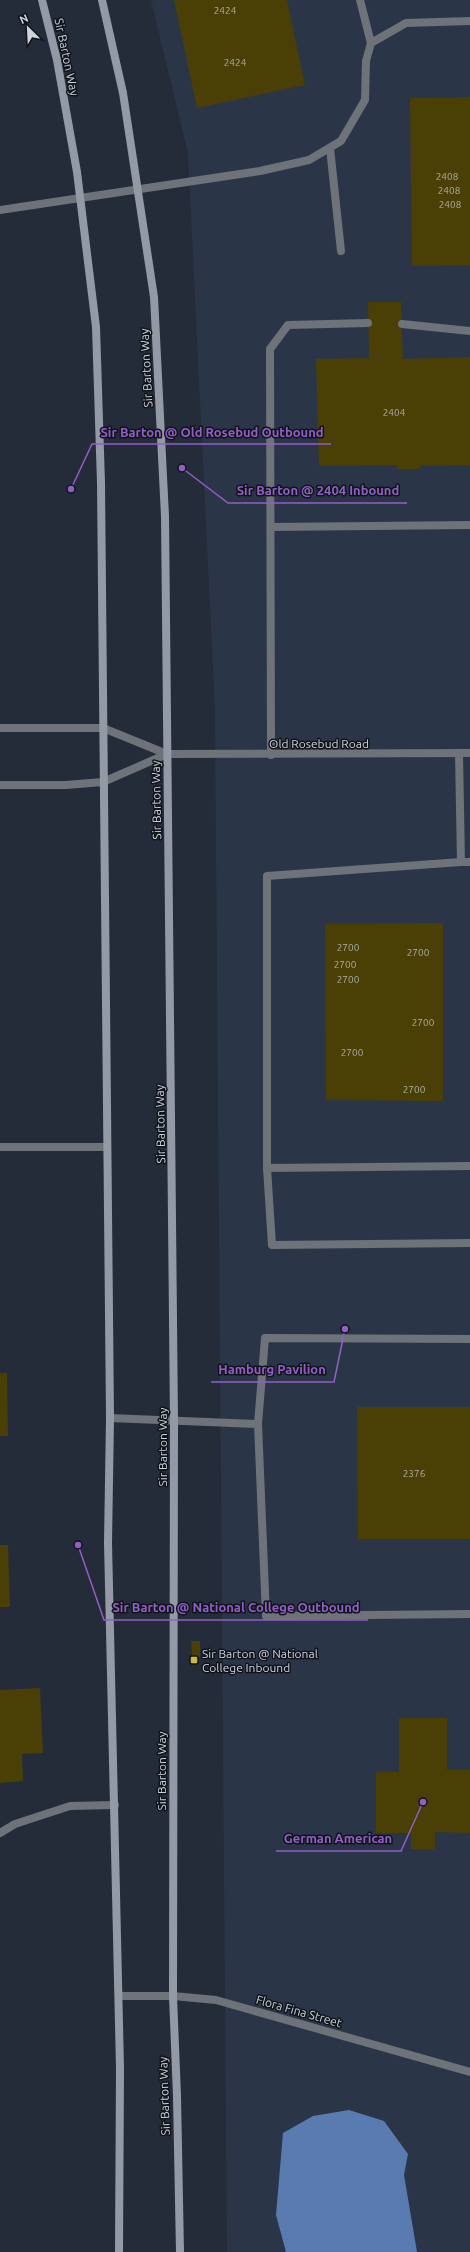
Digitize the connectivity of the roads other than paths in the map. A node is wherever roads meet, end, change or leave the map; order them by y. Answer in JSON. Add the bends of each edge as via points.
{"nodes":[{"id":1,"x":42,"y":0,"type":"edge"},
{"id":2,"x":102,"y":0,"type":"edge"},
{"id":3,"x":360,"y":0,"type":"edge"},
{"id":4,"x":470,"y":21,"type":"edge"},
{"id":5,"x":371,"y":43,"type":"junction"},
{"id":6,"x":330,"y":148,"type":"junction"},
{"id":7,"x":138,"y":190,"type":"junction"},
{"id":8,"x":81,"y":198,"type":"junction"},
{"id":9,"x":0,"y":210,"type":"edge"},
{"id":10,"x":341,"y":252,"type":"dead end"},
{"id":11,"x":368,"y":323,"type":"dead end"},
{"id":12,"x":402,"y":324,"type":"dead end"},
{"id":13,"x":470,"y":332,"type":"edge"},
{"id":14,"x":470,"y":525,"type":"edge"},
{"id":15,"x":270,"y":526,"type":"junction"},
{"id":16,"x":0,"y":728,"type":"edge"},
{"id":17,"x":103,"y":728,"type":"junction"},
{"id":18,"x":460,"y":753,"type":"junction"},
{"id":19,"x":470,"y":753,"type":"edge"},
{"id":20,"x":167,"y":754,"type":"junction"},
{"id":21,"x":271,"y":755,"type":"junction"},
{"id":22,"x":103,"y":782,"type":"junction"},
{"id":23,"x":0,"y":785,"type":"edge"},
{"id":24,"x":466,"y":862,"type":"edge"},
{"id":25,"x":0,"y":1147,"type":"edge"},
{"id":26,"x":107,"y":1148,"type":"junction"},
{"id":27,"x":470,"y":1166,"type":"edge"},
{"id":28,"x":267,"y":1168,"type":"junction"},
{"id":29,"x":470,"y":1243,"type":"edge"},
{"id":30,"x":470,"y":1339,"type":"edge"},
{"id":31,"x":110,"y":1418,"type":"junction"},
{"id":32,"x":174,"y":1420,"type":"junction"},
{"id":33,"x":258,"y":1424,"type":"junction"},
{"id":34,"x":470,"y":1614,"type":"edge"},
{"id":35,"x":116,"y":1805,"type":"junction"},
{"id":36,"x":0,"y":1833,"type":"edge"},
{"id":37,"x":119,"y":1996,"type":"junction"},
{"id":38,"x":173,"y":1996,"type":"junction"},
{"id":39,"x":470,"y":2072,"type":"edge"},
{"id":40,"x":119,"y":2252,"type":"edge"},
{"id":41,"x":180,"y":2252,"type":"edge"}],
"edges":[{"from":1,"to":8,"type":"main road","name":"Sir Barton Way","via":[[57,60]]},
{"from":2,"to":7,"type":"main road","name":"Sir Barton Way","via":[[124,93]]},
{"from":3,"to":5,"type":"street"},
{"from":4,"to":5,"type":"street","via":[[406,23]]},
{"from":5,"to":6,"type":"street","via":[[366,61],[365,100],[341,141]]},
{"from":6,"to":7,"type":"street","via":[[309,160],[260,171]]},
{"from":6,"to":10,"type":"street"},
{"from":7,"to":8,"type":"street"},
{"from":7,"to":20,"type":"main road","name":"Sir Barton Way","via":[[154,297],[165,516]]},
{"from":8,"to":9,"type":"street"},
{"from":8,"to":17,"type":"main road","name":"Sir Barton Way","via":[[96,326],[101,483]]},
{"from":11,"to":15,"type":"street","via":[[288,325],[270,349]]},
{"from":12,"to":13,"type":"street"},
{"from":14,"to":15,"type":"street"},
{"from":15,"to":21,"type":"street"},
{"from":16,"to":17,"type":"street","name":"Old Rosebud Road"},
{"from":17,"to":20,"type":"street","name":"Old Rosebud Road"},
{"from":17,"to":22,"type":"main road","name":"Sir Barton Way"},
{"from":18,"to":19,"type":"street","name":"Old Rosebud Road"},
{"from":18,"to":21,"type":"street","name":"Old Rosebud Road"},
{"from":18,"to":24,"type":"street"},
{"from":20,"to":21,"type":"street","name":"Old Rosebud Road"},
{"from":20,"to":22,"type":"street","name":"Old Rosebud Road"},
{"from":20,"to":32,"type":"main road","name":"Sir Barton Way"},
{"from":22,"to":23,"type":"street","name":"Old Rosebud Road"},
{"from":22,"to":26,"type":"main road","name":"Sir Barton Way"},
{"from":24,"to":28,"type":"street","via":[[267,876]]},
{"from":25,"to":26,"type":"street"},
{"from":26,"to":31,"type":"main road","name":"Sir Barton Way"},
{"from":27,"to":28,"type":"street"},
{"from":28,"to":29,"type":"street","via":[[272,1245]]},
{"from":30,"to":33,"type":"street","via":[[265,1338]]},
{"from":31,"to":32,"type":"street"},
{"from":31,"to":35,"type":"main road","name":"Sir Barton Way","via":[[108,1543]]},
{"from":32,"to":33,"type":"street"},
{"from":32,"to":38,"type":"main road","name":"Sir Barton Way"},
{"from":33,"to":34,"type":"street","via":[[266,1616]]},
{"from":35,"to":36,"type":"street","via":[[70,1806],[15,1824]]},
{"from":35,"to":37,"type":"main road","name":"Sir Barton Way"},
{"from":37,"to":38,"type":"street","name":"Flora Fina Street"},
{"from":37,"to":40,"type":"main road","name":"Sir Barton Way"},
{"from":38,"to":39,"type":"street","name":"Flora Fina Street","via":[[216,2000]]},
{"from":38,"to":41,"type":"main road","name":"Sir Barton Way"}]}
